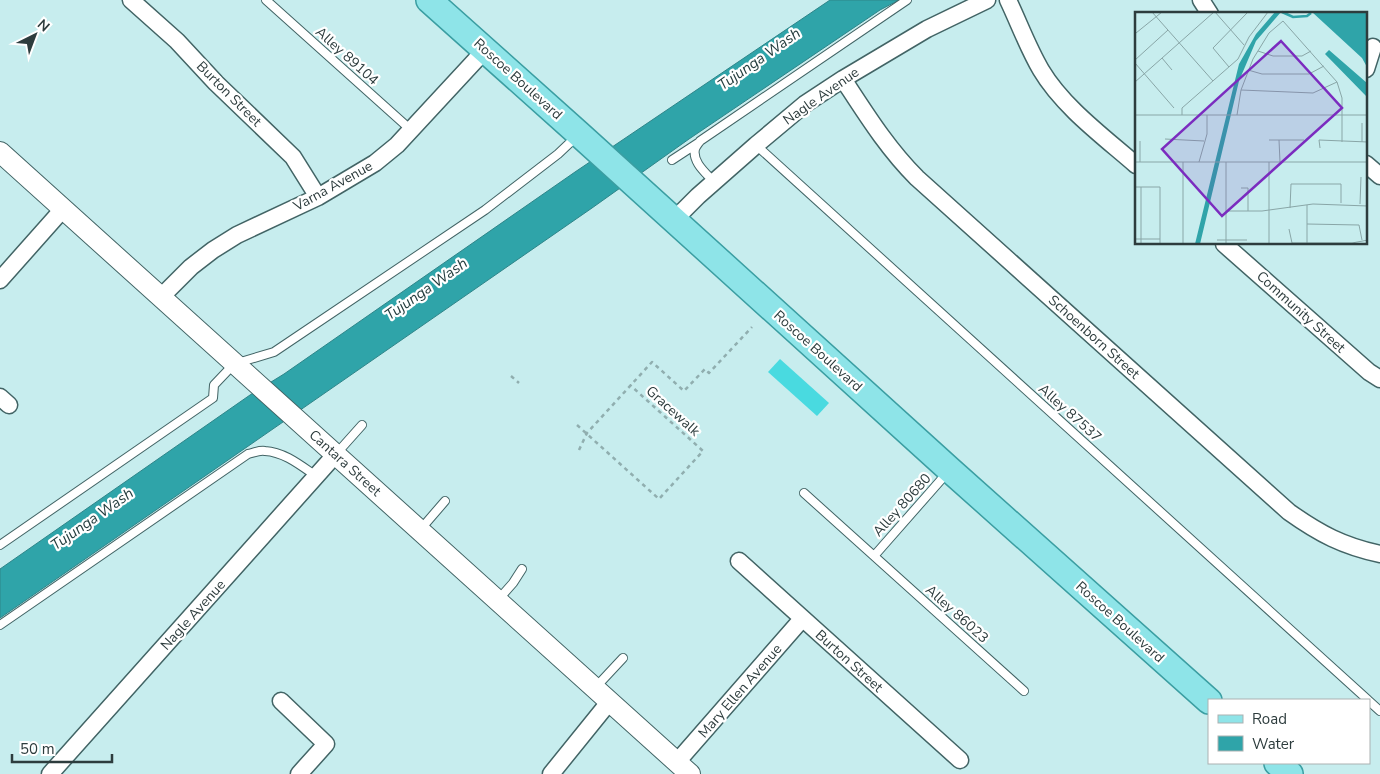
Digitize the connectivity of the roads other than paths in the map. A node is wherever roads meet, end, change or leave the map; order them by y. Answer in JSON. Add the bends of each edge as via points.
{"nodes":[{"id":1,"x":131,"y":0,"type":"edge"},
{"id":2,"x":266,"y":0,"type":"edge"},
{"id":3,"x":429,"y":0,"type":"edge"},
{"id":4,"x":907,"y":0,"type":"edge"},
{"id":5,"x":986,"y":0,"type":"edge"},
{"id":6,"x":1008,"y":0,"type":"edge"},
{"id":7,"x":1201,"y":0,"type":"edge"},
{"id":8,"x":1209,"y":12,"type":"edge"},
{"id":9,"x":1373,"y":47,"type":"dead end"},
{"id":10,"x":485,"y":50,"type":"junction"},
{"id":11,"x":1368,"y":63,"type":"edge"},
{"id":12,"x":843,"y":79,"type":"junction"},
{"id":13,"x":411,"y":130,"type":"junction"},
{"id":14,"x":583,"y":137,"type":"junction"},
{"id":15,"x":700,"y":141,"type":"junction"},
{"id":16,"x":756,"y":144,"type":"junction"},
{"id":17,"x":0,"y":152,"type":"edge"},
{"id":18,"x":672,"y":160,"type":"dead end"},
{"id":19,"x":1135,"y":164,"type":"edge"},
{"id":20,"x":1368,"y":166,"type":"edge"},
{"id":21,"x":1380,"y":176,"type":"edge"},
{"id":22,"x":714,"y":182,"type":"junction"},
{"id":23,"x":318,"y":197,"type":"junction"},
{"id":24,"x":63,"y":209,"type":"junction"},
{"id":25,"x":674,"y":220,"type":"junction"},
{"id":26,"x":1225,"y":245,"type":"edge"},
{"id":27,"x":0,"y":280,"type":"edge"},
{"id":28,"x":161,"y":297,"type":"junction"},
{"id":29,"x":234,"y":364,"type":"junction"},
{"id":30,"x":1380,"y":379,"type":"edge"},
{"id":31,"x":362,"y":425,"type":"dead end"},
{"id":32,"x":335,"y":455,"type":"junction"},
{"id":33,"x":950,"y":470,"type":"junction"},
{"id":34,"x":316,"y":476,"type":"junction"},
{"id":35,"x":804,"y":493,"type":"dead end"},
{"id":36,"x":445,"y":501,"type":"dead end"},
{"id":37,"x":420,"y":530,"type":"junction"},
{"id":38,"x":0,"y":545,"type":"edge"},
{"id":39,"x":1380,"y":554,"type":"edge"},
{"id":40,"x":874,"y":556,"type":"junction"},
{"id":41,"x":739,"y":561,"type":"dead end"},
{"id":42,"x":522,"y":570,"type":"dead end"},
{"id":43,"x":498,"y":600,"type":"junction"},
{"id":44,"x":802,"y":619,"type":"junction"},
{"id":45,"x":0,"y":625,"type":"edge"},
{"id":46,"x":622,"y":658,"type":"dead end"},
{"id":47,"x":1024,"y":691,"type":"dead end"},
{"id":48,"x":602,"y":694,"type":"junction"},
{"id":49,"x":1366,"y":699,"type":"edge"},
{"id":50,"x":281,"y":701,"type":"dead end"},
{"id":51,"x":1208,"y":701,"type":"edge"},
{"id":52,"x":1370,"y":703,"type":"edge"},
{"id":53,"x":1380,"y":711,"type":"edge"},
{"id":54,"x":960,"y":760,"type":"dead end"},
{"id":55,"x":1278,"y":764,"type":"edge"},
{"id":56,"x":684,"y":768,"type":"edge"},
{"id":57,"x":52,"y":773,"type":"edge"},
{"id":58,"x":299,"y":774,"type":"edge"},
{"id":59,"x":551,"y":774,"type":"edge"},
{"id":60,"x":1290,"y":774,"type":"edge"}],
"edges":[{"from":1,"to":23,"type":"street","name":"Burton Street","via":[[177,41],[293,157]]},
{"from":2,"to":13,"type":"lane","name":"Alley 89104"},
{"from":3,"to":10,"type":"main road","name":"Roscoe Boulevard"},
{"from":4,"to":15,"type":"lane"},
{"from":5,"to":12,"type":"street","name":"Nagle Avenue","via":[[927,29]]},
{"from":6,"to":19,"type":"street","via":[[1053,87],[1068,105]]},
{"from":7,"to":8,"type":"street"},
{"from":9,"to":11,"type":"street"},
{"from":10,"to":13,"type":"street","name":"Varna Avenue"},
{"from":10,"to":14,"type":"main road","name":"Roscoe Boulevard"},
{"from":12,"to":16,"type":"street","name":"Nagle Avenue","via":[[805,104]]},
{"from":12,"to":39,"type":"street","name":"Schoenborn Street","via":[[886,144],[917,178],[1289,512],[1342,544]]},
{"from":13,"to":23,"type":"street","name":"Varna Avenue","via":[[375,163]]},
{"from":14,"to":25,"type":"main road","name":"Roscoe Boulevard"},
{"from":14,"to":29,"type":"lane","via":[[484,210],[274,352]]},
{"from":15,"to":18,"type":"lane"},
{"from":15,"to":22,"type":"lane","via":[[695,150],[696,158]]},
{"from":16,"to":22,"type":"street","name":"Nagle Avenue"},
{"from":16,"to":49,"type":"lane","name":"Alley 87537"},
{"from":17,"to":24,"type":"street","name":"Cantara Street"},
{"from":20,"to":21,"type":"street"},
{"from":22,"to":25,"type":"street","name":"Nagle Avenue"},
{"from":23,"to":28,"type":"street","name":"Varna Avenue","via":[[237,235],[213,250],[190,267]]},
{"from":24,"to":27,"type":"street"},
{"from":24,"to":28,"type":"street","name":"Cantara Street"},
{"from":25,"to":33,"type":"main road","name":"Roscoe Boulevard"},
{"from":26,"to":30,"type":"street","name":"Community Street"},
{"from":28,"to":29,"type":"street","name":"Cantara Street"},
{"from":29,"to":32,"type":"street","name":"Cantara Street"},
{"from":29,"to":38,"type":"lane","via":[[214,385],[214,398]]},
{"from":31,"to":32,"type":"lane"},
{"from":32,"to":34,"type":"street","name":"Nagle Avenue"},
{"from":32,"to":37,"type":"street","name":"Cantara Street"},
{"from":33,"to":40,"type":"lane","name":"Alley 80680"},
{"from":33,"to":51,"type":"main road","name":"Roscoe Boulevard"},
{"from":34,"to":45,"type":"lane","via":[[281,454],[263,450],[248,454]]},
{"from":34,"to":57,"type":"street","name":"Nagle Avenue"},
{"from":35,"to":40,"type":"lane","name":"Alley 86023"},
{"from":36,"to":37,"type":"lane"},
{"from":37,"to":43,"type":"street","name":"Cantara Street"},
{"from":40,"to":47,"type":"lane","name":"Alley 86023"},
{"from":41,"to":44,"type":"street","name":"Burton Street"},
{"from":42,"to":43,"type":"lane"},
{"from":43,"to":48,"type":"street","name":"Cantara Street"},
{"from":44,"to":54,"type":"street","name":"Burton Street"},
{"from":44,"to":56,"type":"street","name":"Mary Ellen Avenue"},
{"from":46,"to":48,"type":"lane"},
{"from":48,"to":56,"type":"street","name":"Cantara Street"},
{"from":48,"to":59,"type":"street"},
{"from":50,"to":58,"type":"street","via":[[326,744]]},
{"from":52,"to":53,"type":"lane","name":"Alley 87537"},
{"from":55,"to":60,"type":"main road"}]}
